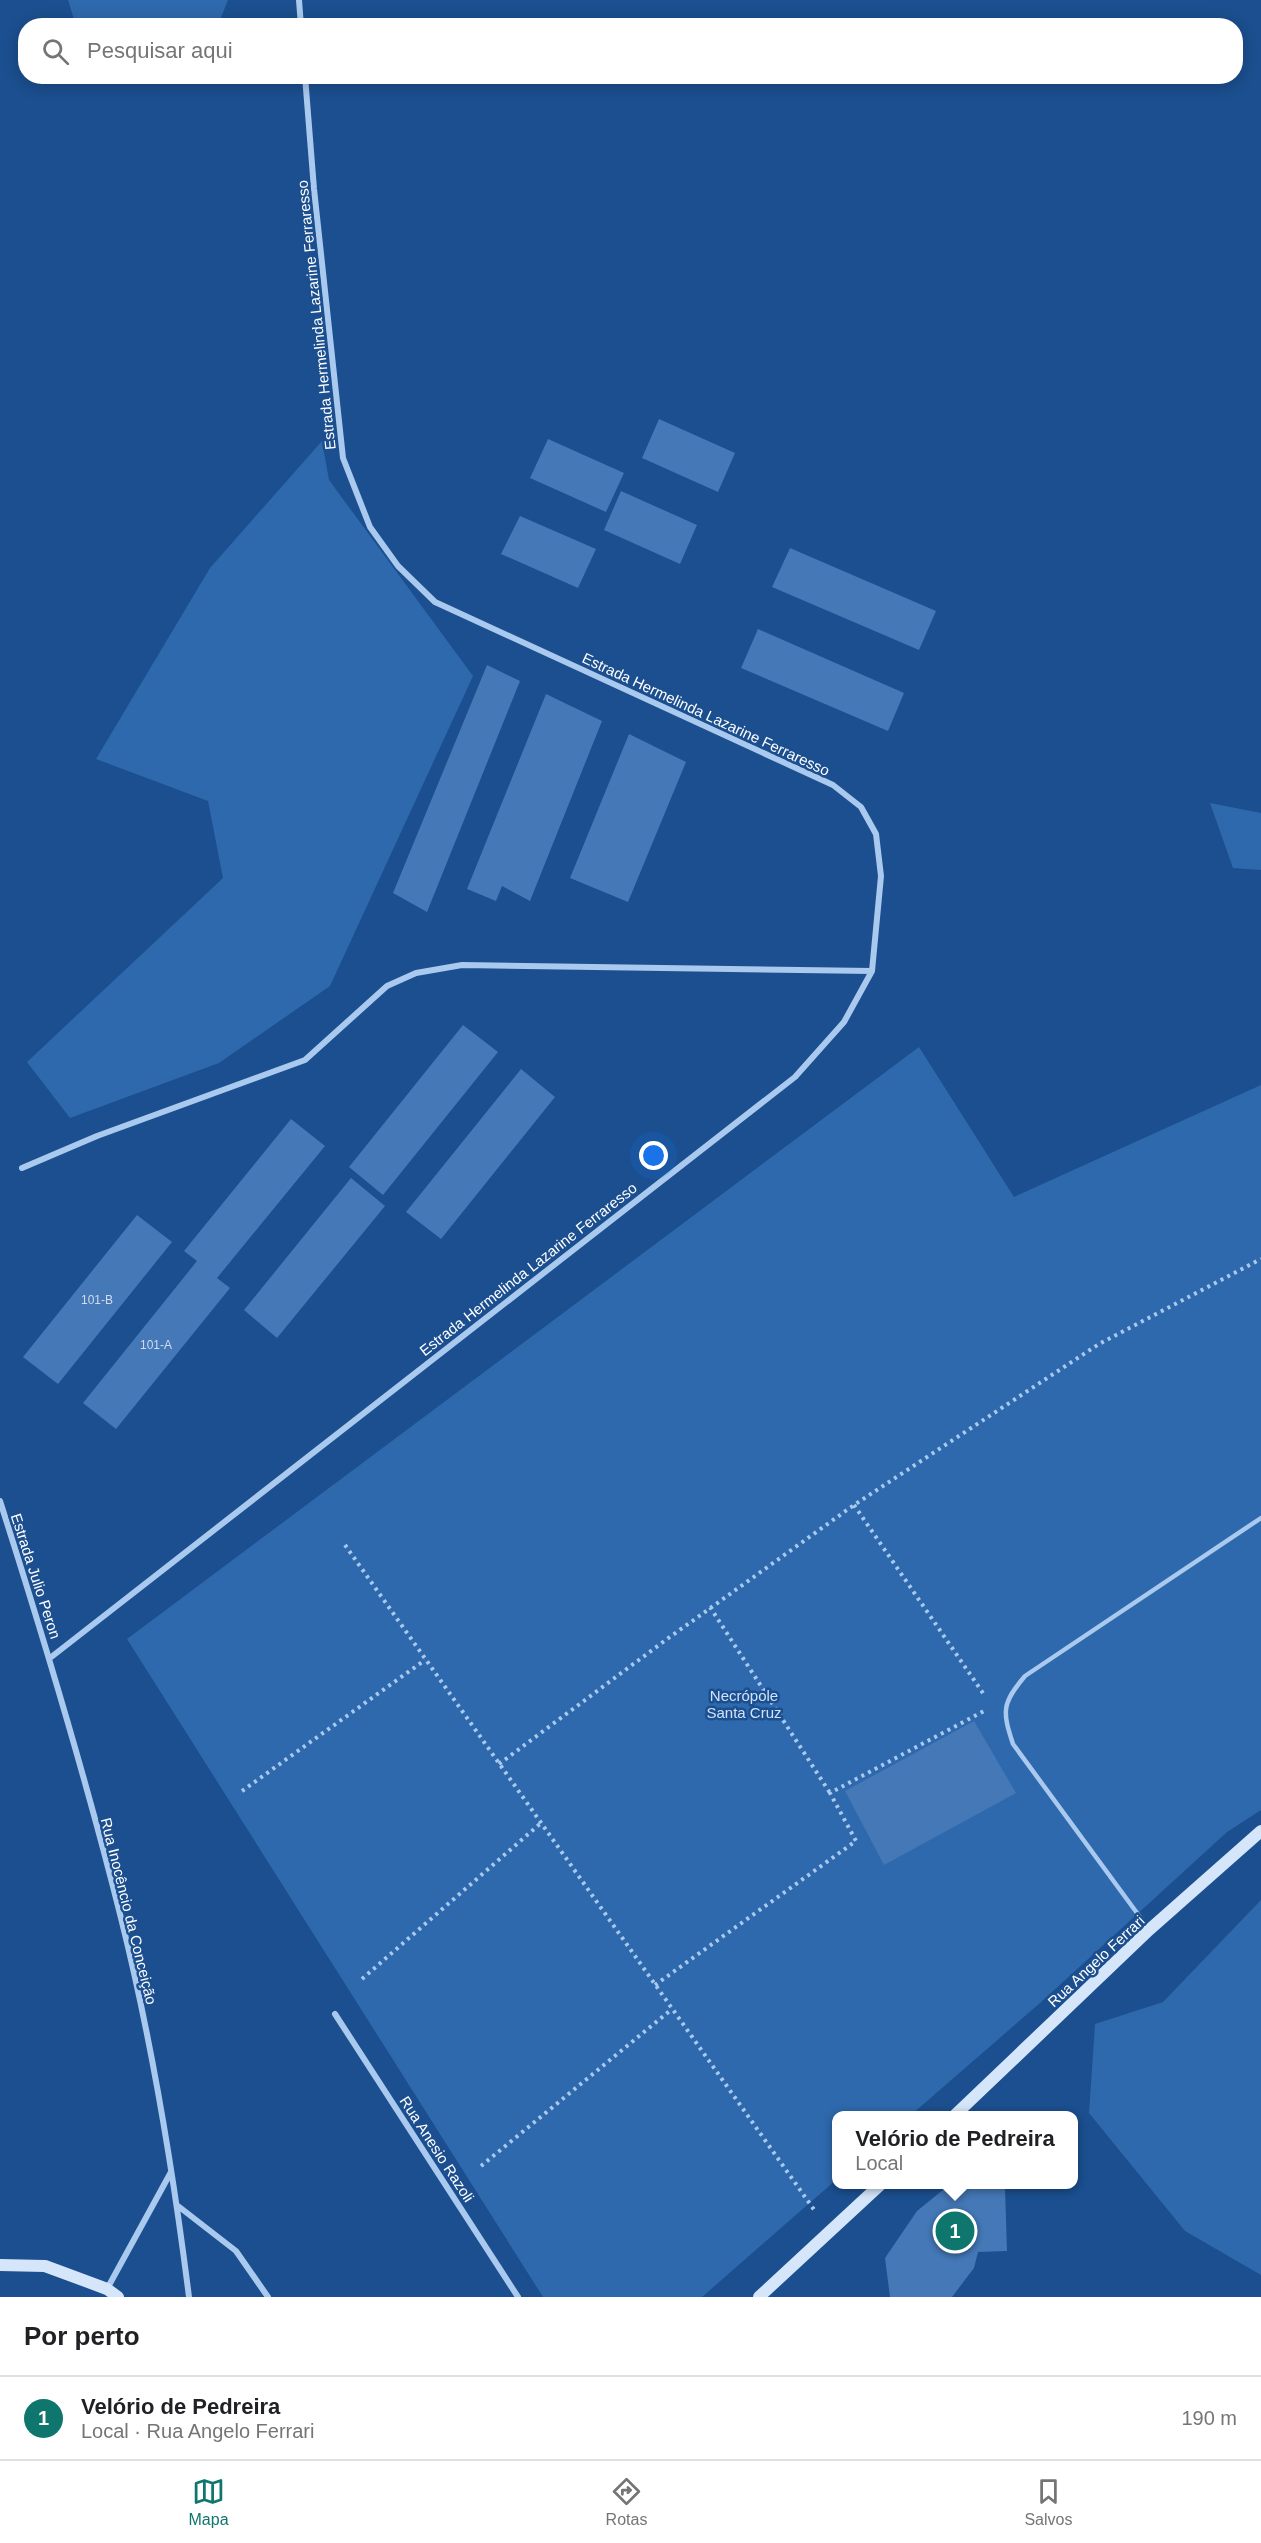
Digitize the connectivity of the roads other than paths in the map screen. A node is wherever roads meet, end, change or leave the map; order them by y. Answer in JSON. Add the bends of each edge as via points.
{"nodes":[{"id":1,"x":299,"y":0,"type":"edge"},
{"id":2,"x":300,"y":18,"type":"edge"},
{"id":3,"x":306,"y":84,"type":"edge"},
{"id":4,"x":872,"y":971,"type":"junction"},
{"id":5,"x":22,"y":1168,"type":"dead end"},
{"id":6,"x":0,"y":1501,"type":"edge"},
{"id":7,"x":1261,"y":1518,"type":"edge"},
{"id":8,"x":50,"y":1658,"type":"junction"},
{"id":9,"x":1261,"y":1831,"type":"edge"},
{"id":10,"x":1149,"y":1930,"type":"junction"},
{"id":11,"x":335,"y":2014,"type":"dead end"},
{"id":12,"x":958,"y":2111,"type":"edge"},
{"id":13,"x":171,"y":2172,"type":"junction"},
{"id":14,"x":876,"y":2189,"type":"edge"},
{"id":15,"x":178,"y":2206,"type":"junction"},
{"id":16,"x":0,"y":2265,"type":"edge"},
{"id":17,"x":107,"y":2289,"type":"junction"},
{"id":18,"x":118,"y":2297,"type":"edge"},
{"id":19,"x":189,"y":2297,"type":"edge"},
{"id":20,"x":268,"y":2297,"type":"edge"},
{"id":21,"x":518,"y":2297,"type":"edge"},
{"id":22,"x":759,"y":2297,"type":"edge"}],
"edges":[{"from":1,"to":2,"type":"street"},
{"from":3,"to":4,"type":"street","name":"Estrada Hermelinda Lazarine Ferraresso","via":[[343,458],[370,527],[398,566],[435,602],[833,785],[861,807],[876,834],[881,876]]},
{"from":4,"to":5,"type":"street","via":[[462,965],[416,973],[387,986],[305,1060],[97,1136]]},
{"from":4,"to":8,"type":"street","name":"Estrada Hermelinda Lazarine Ferraresso","via":[[844,1022],[795,1077]]},
{"from":6,"to":8,"type":"street","name":"Estrada Julio Peron"},
{"from":7,"to":10,"type":"lane","via":[[1025,1676],[1009,1695],[1005,1720],[1013,1744]]},
{"from":8,"to":13,"type":"street","name":"Rua Inocêncio da Conceição","via":[[121,1918]]},
{"from":9,"to":10,"type":"street","name":"Rua Angelo Ferrari"},
{"from":10,"to":12,"type":"street","name":"Rua Angelo Ferrari"},
{"from":11,"to":21,"type":"street","name":"Rua Anesio Razoli"},
{"from":13,"to":15,"type":"street","name":"Rua Inocêncio da Conceição"},
{"from":13,"to":17,"type":"street"},
{"from":14,"to":22,"type":"street"},
{"from":15,"to":19,"type":"street","name":"Rua Inocêncio da Conceição"},
{"from":15,"to":20,"type":"street","via":[[236,2251]]},
{"from":16,"to":17,"type":"street","via":[[45,2266]]},
{"from":17,"to":18,"type":"street"}]}
